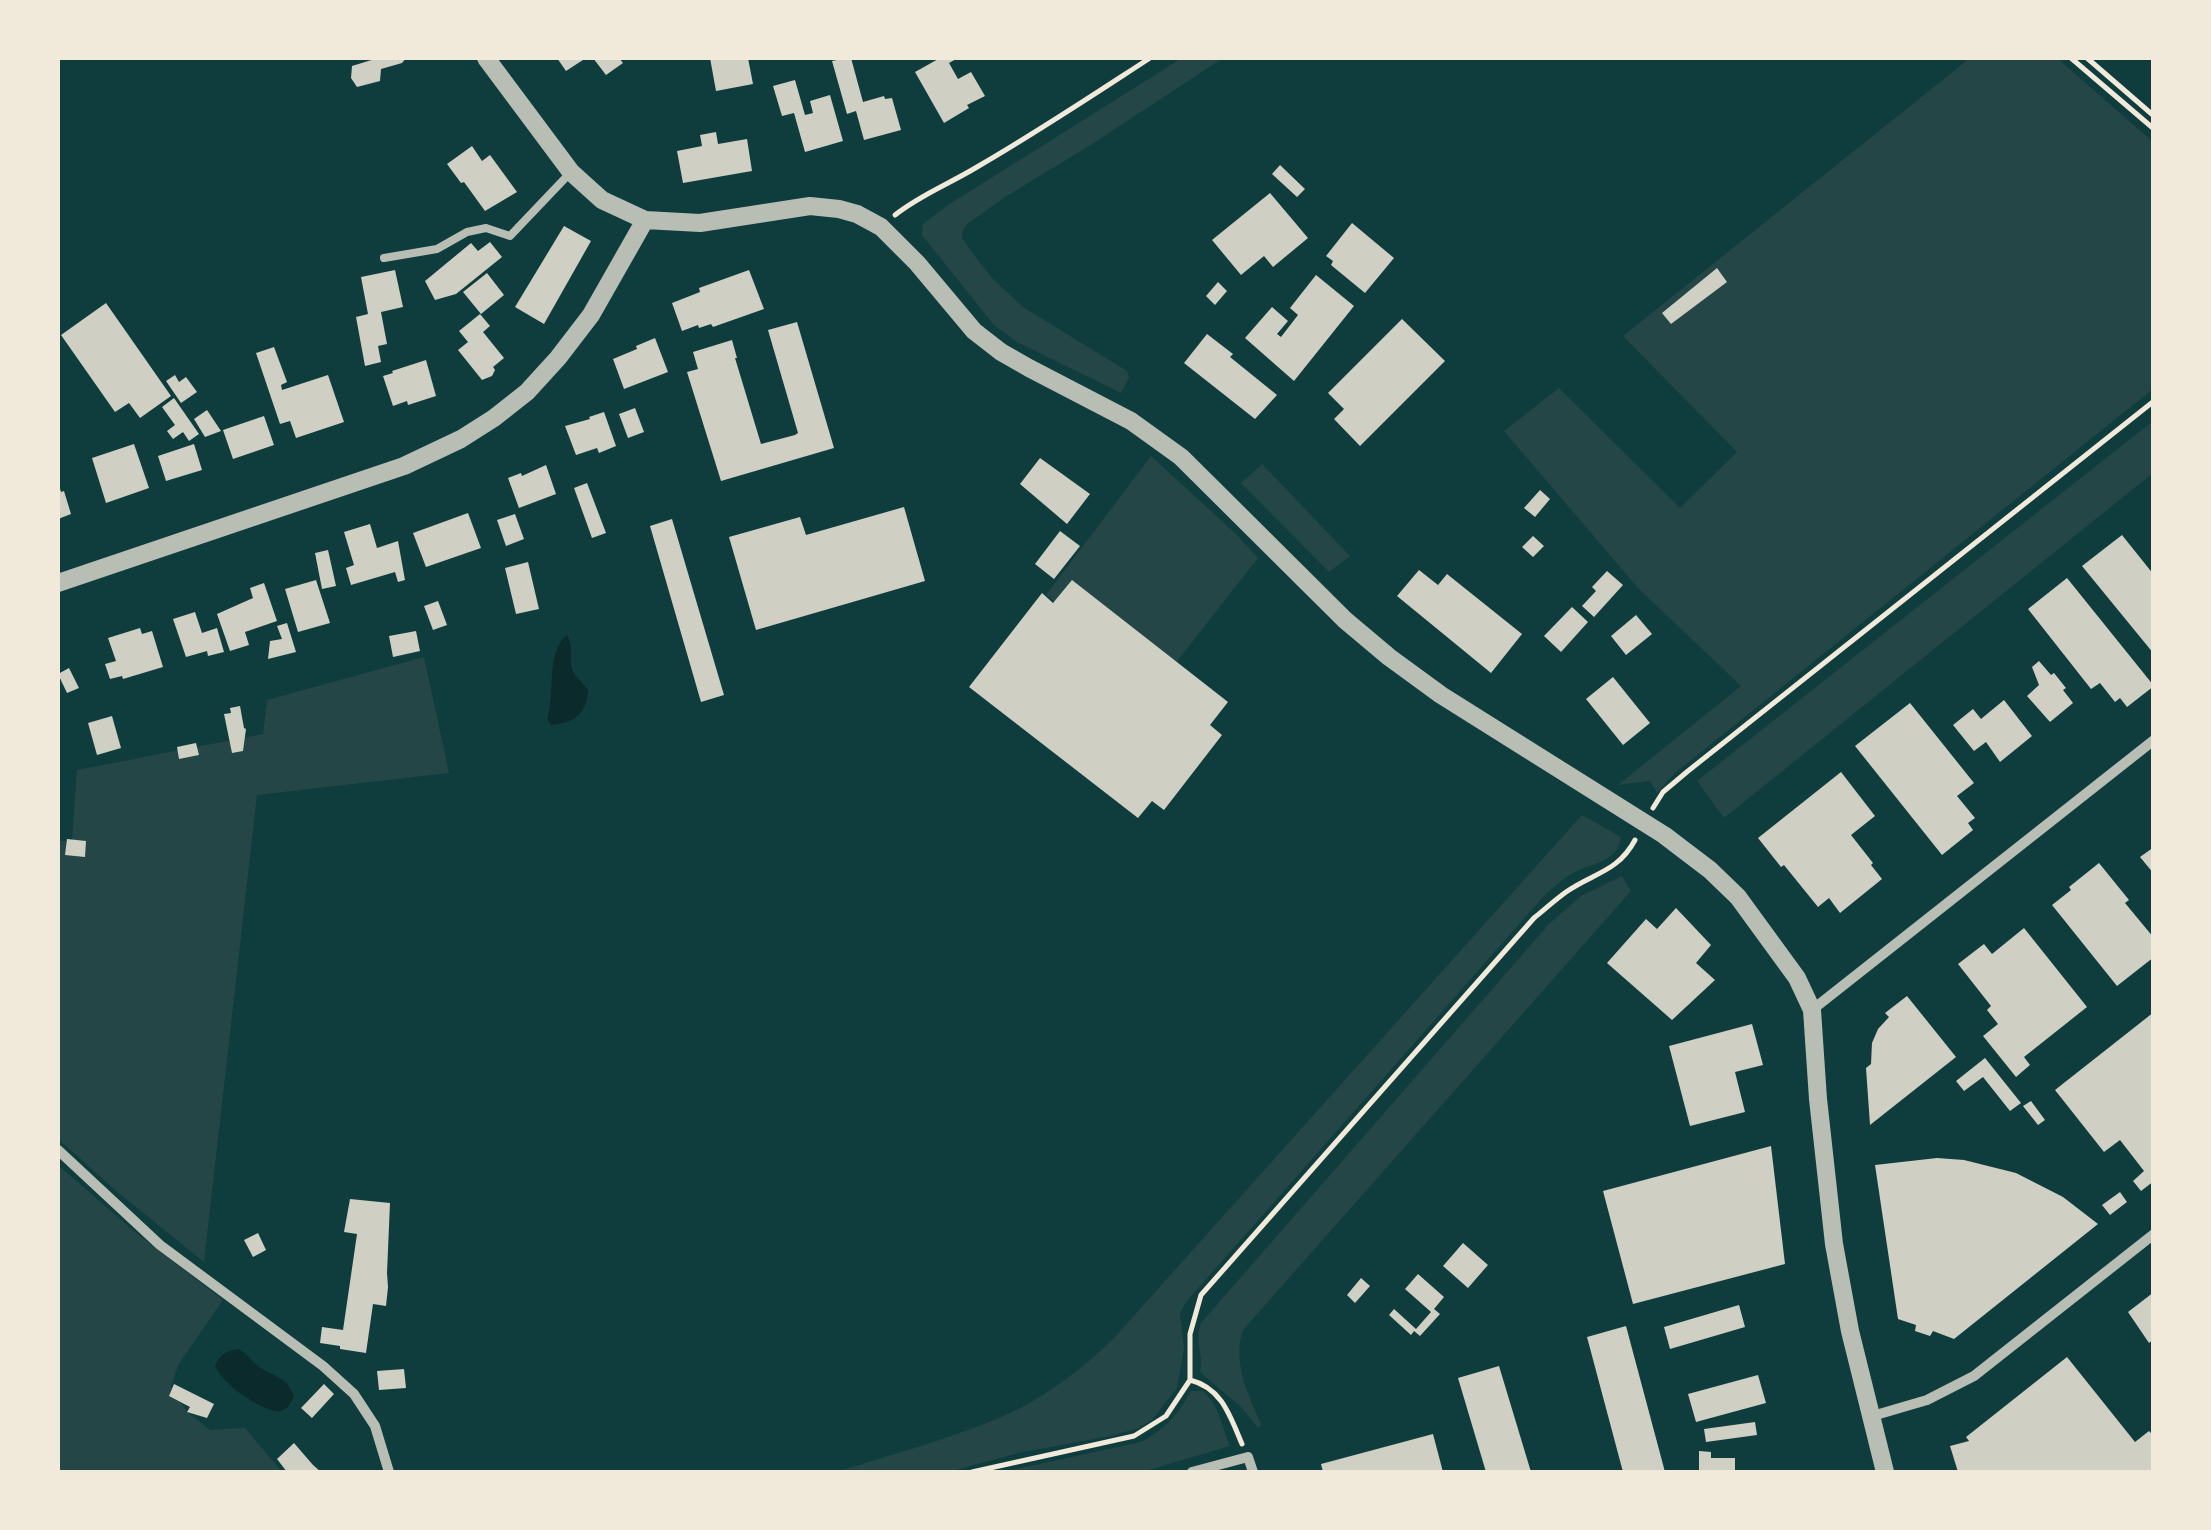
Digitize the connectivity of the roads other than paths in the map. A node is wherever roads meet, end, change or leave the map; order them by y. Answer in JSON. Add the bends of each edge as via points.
{"nodes":[{"id":1,"x":486,"y":58,"type":"edge"},
{"id":2,"x":571,"y":172,"type":"junction"},
{"id":3,"x":645,"y":220,"type":"junction"},
{"id":4,"x":384,"y":258,"type":"dead end"},
{"id":5,"x":58,"y":583,"type":"edge"},
{"id":6,"x":2154,"y":740,"type":"edge"},
{"id":7,"x":1812,"y":1010,"type":"junction"},
{"id":8,"x":58,"y":1150,"type":"edge"},
{"id":9,"x":2154,"y":1234,"type":"edge"},
{"id":10,"x":1869,"y":1416,"type":"junction"},
{"id":11,"x":389,"y":1472,"type":"edge"},
{"id":12,"x":1192,"y":1472,"type":"edge"},
{"id":13,"x":1252,"y":1472,"type":"edge"},
{"id":14,"x":1885,"y":1472,"type":"edge"}],
"edges":[{"from":1,"to":2,"type":"street"},
{"from":2,"to":3,"type":"street","via":[[602,200]]},
{"from":2,"to":4,"type":"lane","via":[[510,236],[486,228],[438,248]]},
{"from":3,"to":5,"type":"street","via":[[558,358],[527,392],[461,439],[404,466]]},
{"from":3,"to":7,"type":"street","via":[[700,223],[810,206],[840,209],[882,226],[974,331],[1182,457],[1389,657],[1710,870],[1738,896]]},
{"from":6,"to":7,"type":"street"},
{"from":7,"to":10,"type":"street","via":[[1834,1244]]},
{"from":8,"to":11,"type":"street","via":[[160,1246],[354,1394],[375,1426]]},
{"from":9,"to":10,"type":"street","via":[[1974,1376],[1927,1400]]},
{"from":10,"to":14,"type":"street"},
{"from":12,"to":13,"type":"street","via":[[1248,1457]]}]}
